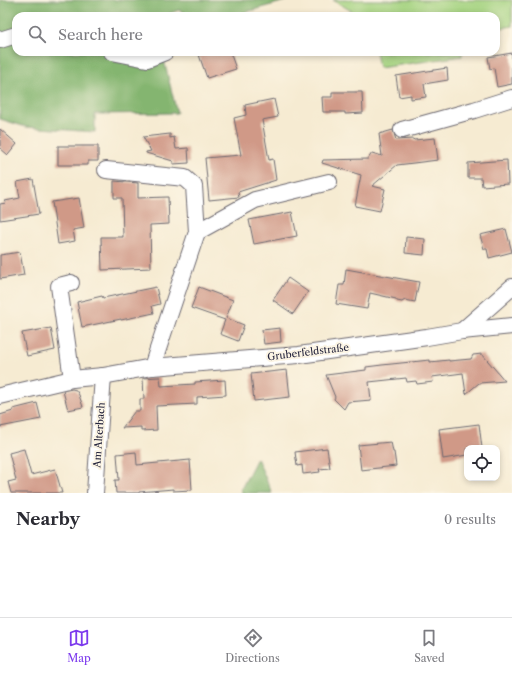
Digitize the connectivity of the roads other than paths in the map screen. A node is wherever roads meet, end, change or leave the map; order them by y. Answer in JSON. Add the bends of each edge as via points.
{"nodes":[{"id":1,"x":12,"y":36,"type":"edge"},
{"id":2,"x":0,"y":40,"type":"edge"},
{"id":3,"x":132,"y":56,"type":"edge"},
{"id":4,"x":155,"y":56,"type":"edge"},
{"id":5,"x":512,"y":98,"type":"edge"},
{"id":6,"x":402,"y":130,"type":"dead end"},
{"id":7,"x":106,"y":170,"type":"dead end"},
{"id":8,"x":329,"y":182,"type":"dead end"},
{"id":9,"x":197,"y":232,"type":"junction"},
{"id":10,"x":72,"y":283,"type":"dead end"},
{"id":11,"x":512,"y":286,"type":"edge"},
{"id":12,"x":512,"y":326,"type":"edge"},
{"id":13,"x":462,"y":331,"type":"junction"},
{"id":14,"x":152,"y":367,"type":"junction"},
{"id":15,"x":103,"y":376,"type":"junction"},
{"id":16,"x":72,"y":379,"type":"junction"},
{"id":17,"x":0,"y":396,"type":"edge"},
{"id":18,"x":95,"y":493,"type":"edge"}],
"edges":[{"from":1,"to":2,"type":"street"},
{"from":3,"to":4,"type":"street","via":[[147,59]]},
{"from":5,"to":6,"type":"street"},
{"from":7,"to":9,"type":"street","via":[[185,178],[194,186]]},
{"from":8,"to":9,"type":"street","via":[[255,200]]},
{"from":9,"to":14,"type":"street"},
{"from":10,"to":16,"type":"street","via":[[59,286]]},
{"from":11,"to":13,"type":"street"},
{"from":12,"to":13,"type":"street"},
{"from":13,"to":14,"type":"street","name":"Gruberfeldstraße","via":[[299,355]]},
{"from":14,"to":15,"type":"street","name":"Gruberfeldstraße"},
{"from":15,"to":16,"type":"street","name":"Gruberfeldstraße"},
{"from":15,"to":18,"type":"street","name":"Am Alterbach"},
{"from":16,"to":17,"type":"street","name":"Gruberfeldstraße"}]}
